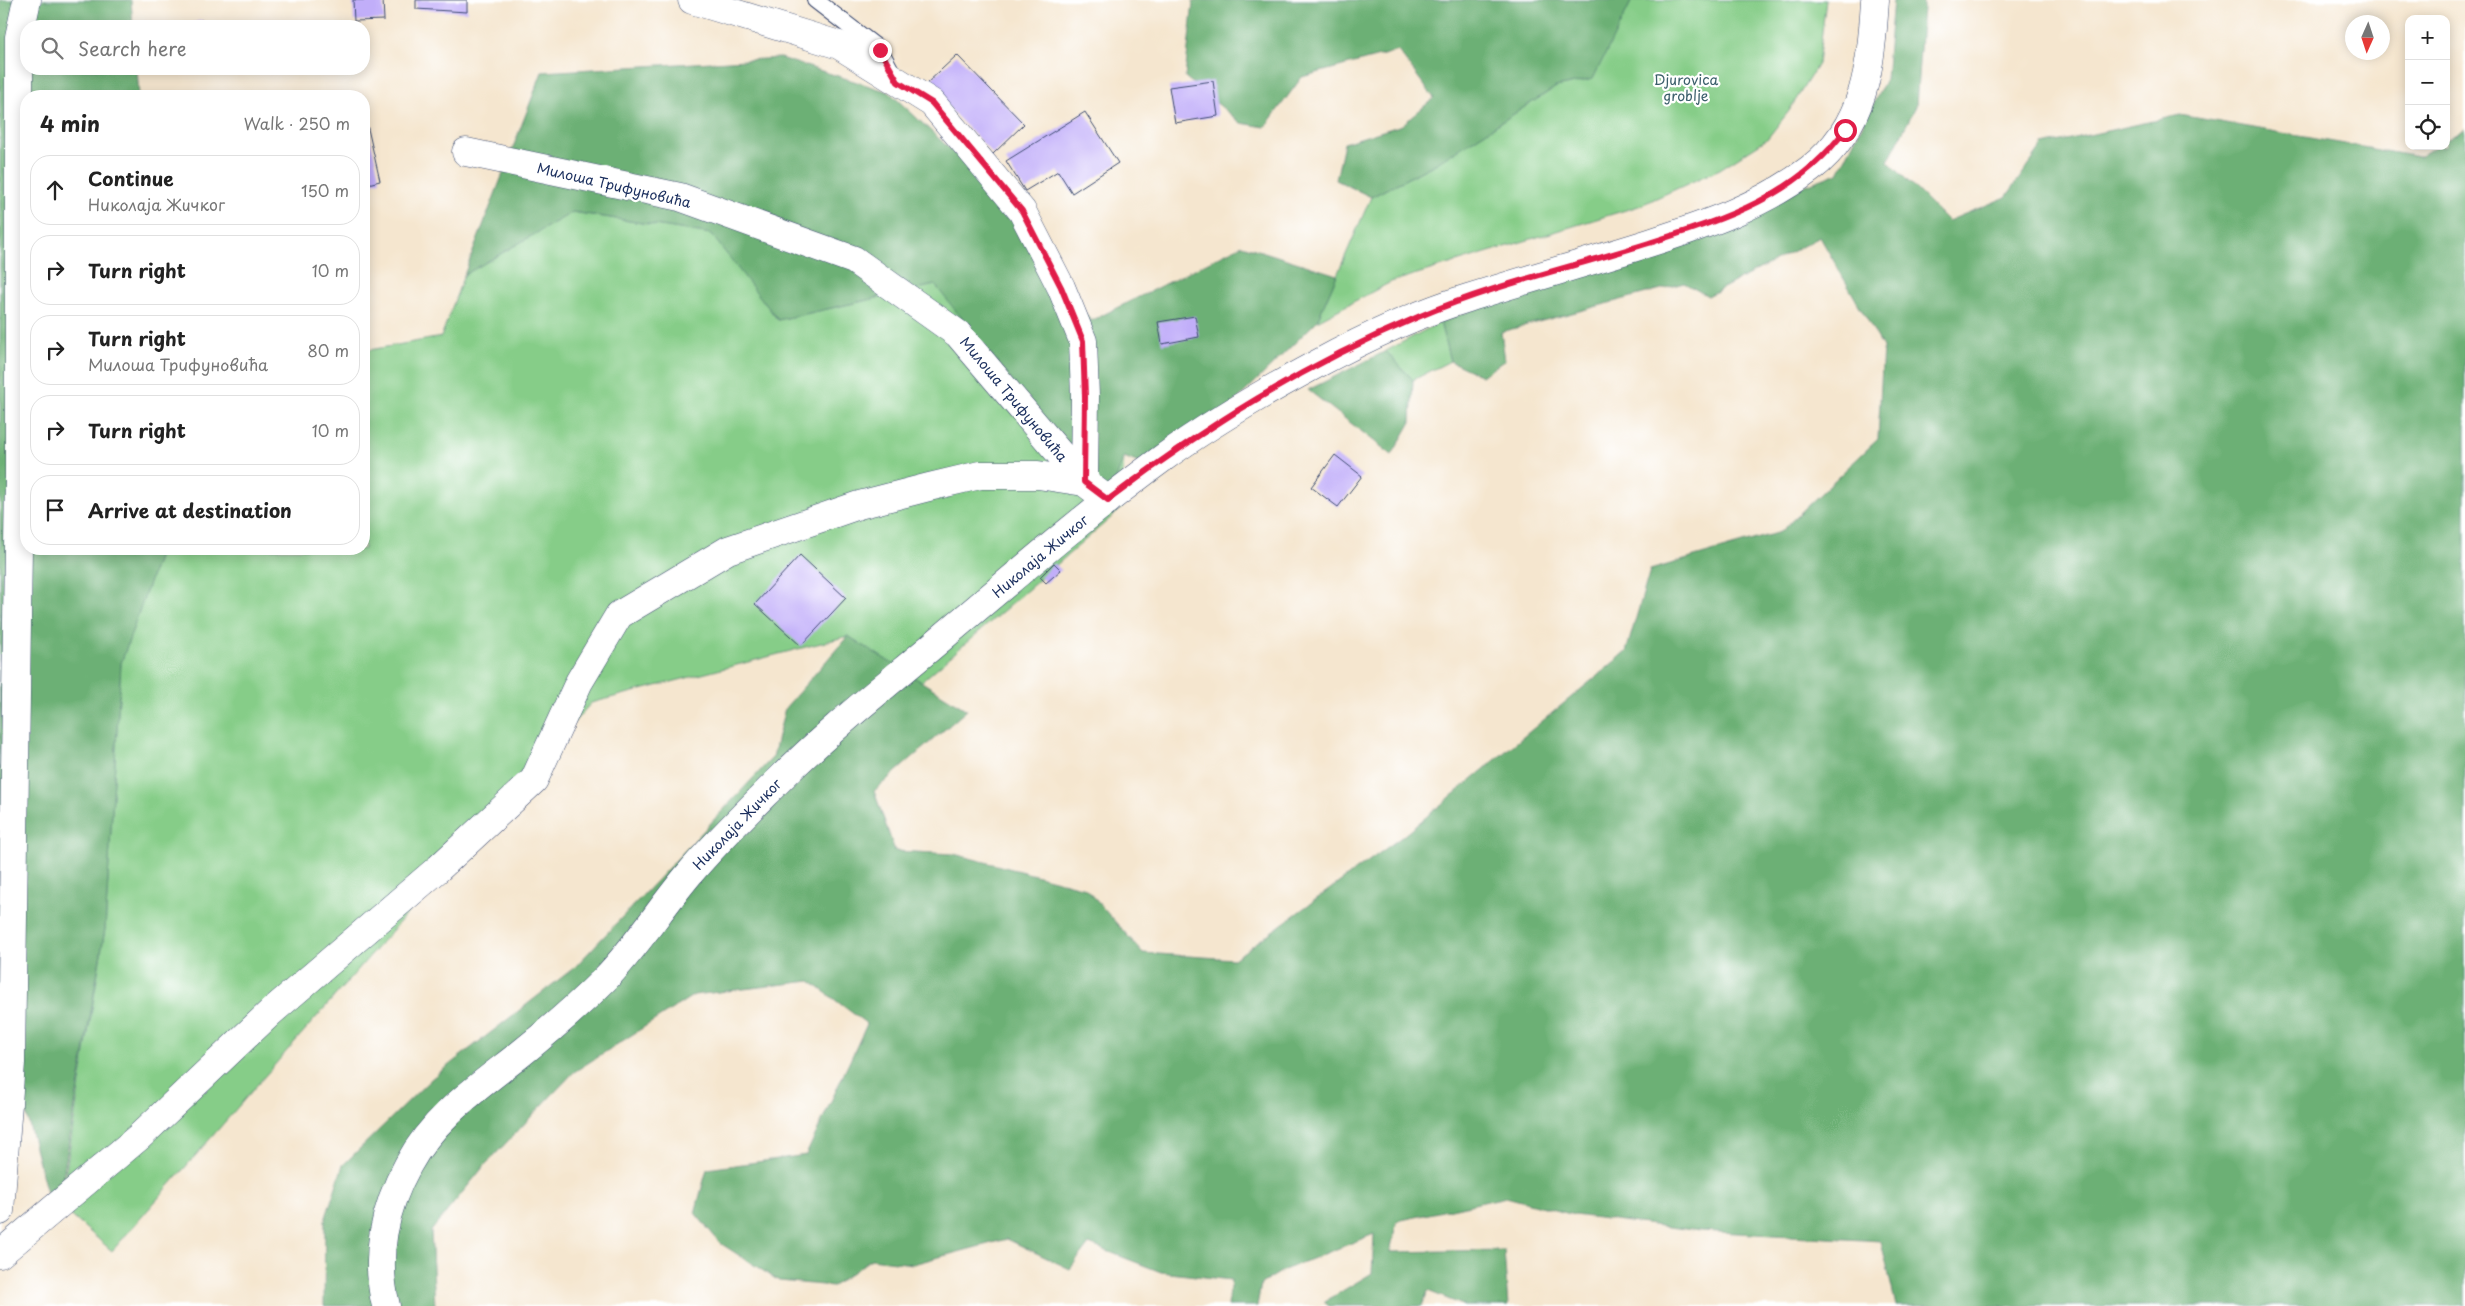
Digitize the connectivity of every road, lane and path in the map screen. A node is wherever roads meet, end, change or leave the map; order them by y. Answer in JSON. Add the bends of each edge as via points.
{"nodes":[{"id":1,"x":27,"y":0,"type":"edge"},
{"id":2,"x":692,"y":0,"type":"edge"},
{"id":3,"x":816,"y":0,"type":"edge"},
{"id":4,"x":1875,"y":0,"type":"edge"},
{"id":5,"x":23,"y":20,"type":"edge"},
{"id":6,"x":20,"y":32,"type":"edge"},
{"id":7,"x":898,"y":82,"type":"junction"},
{"id":8,"x":466,"y":152,"type":"dead end"},
{"id":9,"x":1084,"y":482,"type":"junction"},
{"id":10,"x":1108,"y":500,"type":"junction"},
{"id":11,"x":0,"y":1211,"type":"edge"},
{"id":12,"x":0,"y":1254,"type":"edge"},
{"id":13,"x":386,"y":1306,"type":"edge"}],
"edges":[{"from":1,"to":5,"type":"street"},
{"from":2,"to":7,"type":"street","name":"Милоша Трифуновића","via":[[839,46]]},
{"from":3,"to":7,"type":"lane","via":[[880,50]]},
{"from":4,"to":10,"type":"street","name":"Николаја Жичког","via":[[1872,50],[1860,105],[1829,152],[1781,189],[1748,207],[1690,230],[1460,300],[1377,335],[1315,365],[1249,403],[1166,455]]},
{"from":6,"to":11,"type":"street","via":[[19,474],[11,1063]]},
{"from":7,"to":9,"type":"street","name":"Милоша Трифуновића","via":[[932,103],[1022,211],[1061,287],[1083,341]]},
{"from":8,"to":9,"type":"street","name":"Милоша Трифуновића","via":[[680,197],[854,260],[958,334]]},
{"from":9,"to":10,"type":"street"},
{"from":9,"to":12,"type":"street","via":[[1038,475],[980,475],[859,505],[728,550],[619,615],[579,682],[534,780],[439,868],[271,1012],[139,1137]]},
{"from":10,"to":13,"type":"street","name":"Николаја Жичког","via":[[834,729],[779,780],[692,871],[609,975],[428,1133],[408,1163],[388,1208],[381,1257],[381,1282]]}]}
